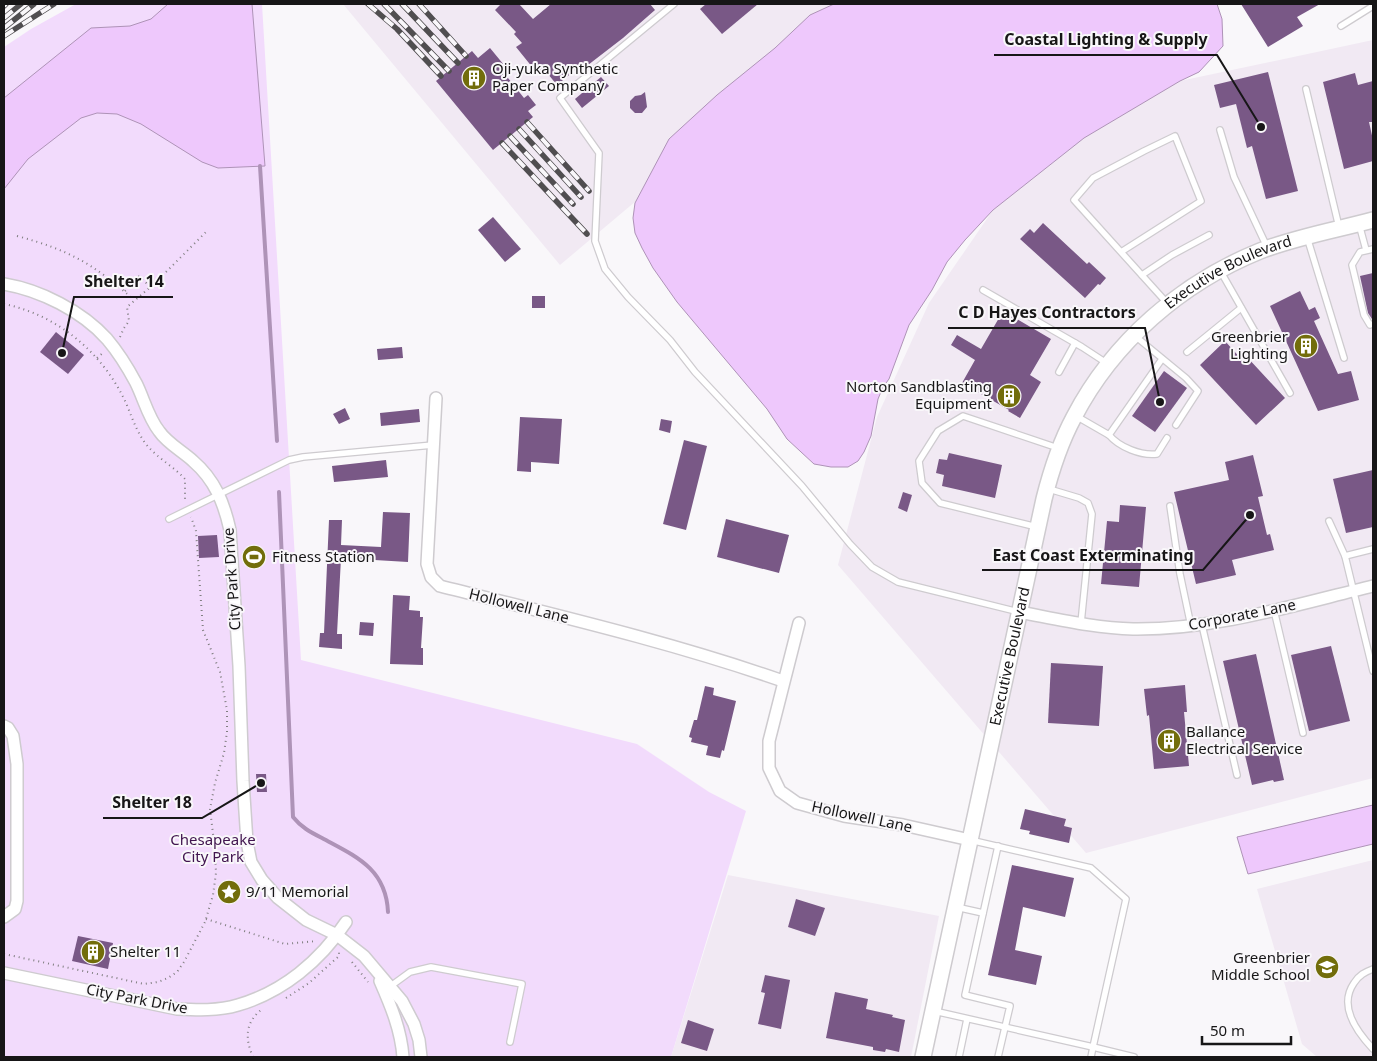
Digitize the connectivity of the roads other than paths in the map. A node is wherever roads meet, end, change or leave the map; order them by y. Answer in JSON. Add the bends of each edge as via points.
{"nodes":[{"id":1,"x":674,"y":4,"type":"edge"},
{"id":2,"x":1373,"y":6,"type":"edge"},
{"id":3,"x":1341,"y":26,"type":"dead end"},
{"id":4,"x":1306,"y":89,"type":"dead end"},
{"id":5,"x":1220,"y":130,"type":"dead end"},
{"id":6,"x":1366,"y":222,"type":"edge"},
{"id":7,"x":1340,"y":229,"type":"junction"},
{"id":8,"x":1209,"y":235,"type":"dead end"},
{"id":9,"x":1307,"y":237,"type":"junction"},
{"id":10,"x":1268,"y":249,"type":"junction"},
{"id":11,"x":1373,"y":249,"type":"edge"},
{"id":12,"x":1366,"y":250,"type":"junction"},
{"id":13,"x":1121,"y":252,"type":"junction"},
{"id":14,"x":1220,"y":270,"type":"junction"},
{"id":15,"x":1142,"y":275,"type":"junction"},
{"id":16,"x":4,"y":284,"type":"edge"},
{"id":17,"x":983,"y":290,"type":"dead end"},
{"id":18,"x":1168,"y":305,"type":"junction"},
{"id":19,"x":1241,"y":308,"type":"junction"},
{"id":20,"x":1373,"y":324,"type":"edge"},
{"id":21,"x":1134,"y":335,"type":"junction"},
{"id":22,"x":1075,"y":343,"type":"junction"},
{"id":23,"x":1187,"y":352,"type":"dead end"},
{"id":24,"x":1344,"y":358,"type":"dead end"},
{"id":25,"x":1162,"y":359,"type":"junction"},
{"id":26,"x":1108,"y":365,"type":"junction"},
{"id":27,"x":1059,"y":372,"type":"dead end"},
{"id":28,"x":1290,"y":393,"type":"dead end"},
{"id":29,"x":436,"y":398,"type":"dead end"},
{"id":30,"x":1075,"y":415,"type":"junction"},
{"id":31,"x":1176,"y":425,"type":"dead end"},
{"id":32,"x":1109,"y":436,"type":"junction"},
{"id":33,"x":1168,"y":438,"type":"dead end"},
{"id":34,"x":433,"y":445,"type":"junction"},
{"id":35,"x":1060,"y":449,"type":"junction"},
{"id":36,"x":1046,"y":489,"type":"junction"},
{"id":37,"x":220,"y":495,"type":"junction"},
{"id":38,"x":1170,"y":506,"type":"dead end"},
{"id":39,"x":169,"y":519,"type":"dead end"},
{"id":40,"x":1329,"y":521,"type":"dead end"},
{"id":41,"x":1038,"y":527,"type":"junction"},
{"id":42,"x":1373,"y":549,"type":"edge"},
{"id":43,"x":1345,"y":556,"type":"junction"},
{"id":44,"x":1373,"y":586,"type":"edge"},
{"id":45,"x":1353,"y":591,"type":"junction"},
{"id":46,"x":1274,"y":610,"type":"junction"},
{"id":47,"x":1019,"y":612,"type":"junction"},
{"id":48,"x":799,"y":623,"type":"dead end"},
{"id":49,"x":1081,"y":623,"type":"junction"},
{"id":50,"x":1197,"y":626,"type":"junction"},
{"id":51,"x":1373,"y":672,"type":"edge"},
{"id":52,"x":783,"y":681,"type":"junction"},
{"id":53,"x":4,"y":726,"type":"edge"},
{"id":54,"x":1303,"y":733,"type":"dead end"},
{"id":55,"x":1237,"y":775,"type":"dead end"},
{"id":56,"x":970,"y":840,"type":"junction"},
{"id":57,"x":998,"y":846,"type":"junction"},
{"id":58,"x":956,"y":907,"type":"junction"},
{"id":59,"x":983,"y":913,"type":"junction"},
{"id":60,"x":4,"y":917,"type":"edge"},
{"id":61,"x":346,"y":922,"type":"dead end"},
{"id":62,"x":337,"y":935,"type":"junction"},
{"id":63,"x":1373,"y":969,"type":"edge"},
{"id":64,"x":4,"y":973,"type":"edge"},
{"id":65,"x":387,"y":989,"type":"junction"},
{"id":66,"x":933,"y":1011,"type":"junction"},
{"id":67,"x":967,"y":1019,"type":"junction"},
{"id":68,"x":1005,"y":1027,"type":"junction"},
{"id":69,"x":510,"y":1042,"type":"dead end"},
{"id":70,"x":1093,"y":1047,"type":"junction"},
{"id":71,"x":1373,"y":1049,"type":"edge"},
{"id":72,"x":403,"y":1057,"type":"edge"},
{"id":73,"x":421,"y":1057,"type":"edge"},
{"id":74,"x":923,"y":1057,"type":"edge"},
{"id":75,"x":959,"y":1057,"type":"edge"},
{"id":76,"x":998,"y":1057,"type":"edge"},
{"id":77,"x":1091,"y":1057,"type":"edge"},
{"id":78,"x":1134,"y":1057,"type":"edge"}],
"edges":[{"from":1,"to":47,"type":"lane","via":[[560,98],[599,153],[596,241],[605,270],[802,486],[872,568],[898,582]]},
{"from":2,"to":3,"type":"lane"},
{"from":4,"to":7,"type":"lane"},
{"from":5,"to":10,"type":"lane","via":[[1234,177]]},
{"from":6,"to":7,"type":"street","name":"Executive Boulevard"},
{"from":6,"to":12,"type":"lane"},
{"from":7,"to":9,"type":"street","name":"Executive Boulevard"},
{"from":8,"to":15,"type":"lane"},
{"from":9,"to":10,"type":"street","name":"Executive Boulevard"},
{"from":9,"to":24,"type":"lane"},
{"from":10,"to":14,"type":"street","name":"Executive Boulevard"},
{"from":11,"to":12,"type":"lane"},
{"from":12,"to":20,"type":"lane","via":[[1360,252],[1352,266],[1364,315],[1370,325]]},
{"from":13,"to":13,"type":"lane","via":[[1201,201],[1175,136],[1093,178],[1074,200]]},
{"from":13,"to":15,"type":"lane"},
{"from":14,"to":18,"type":"street","name":"Executive Boulevard"},
{"from":14,"to":19,"type":"lane"},
{"from":15,"to":18,"type":"lane"},
{"from":16,"to":37,"type":"street","name":"City Park Drive","via":[[61,304],[93,326],[124,362],[160,433],[205,472]]},
{"from":17,"to":22,"type":"lane"},
{"from":18,"to":21,"type":"street","name":"Executive Boulevard"},
{"from":19,"to":23,"type":"lane"},
{"from":19,"to":28,"type":"lane"},
{"from":21,"to":25,"type":"lane"},
{"from":21,"to":26,"type":"street","name":"Executive Boulevard"},
{"from":22,"to":26,"type":"lane"},
{"from":22,"to":27,"type":"lane"},
{"from":25,"to":31,"type":"lane","via":[[1198,392]]},
{"from":25,"to":32,"type":"lane"},
{"from":26,"to":30,"type":"street","name":"Executive Boulevard"},
{"from":29,"to":34,"type":"street","name":"Hollowell Lane"},
{"from":30,"to":32,"type":"lane"},
{"from":30,"to":35,"type":"street","name":"Executive Boulevard"},
{"from":32,"to":33,"type":"lane","via":[[1115,443],[1148,455],[1157,454]]},
{"from":34,"to":37,"type":"lane","via":[[289,460]]},
{"from":34,"to":52,"type":"street","name":"Hollowell Lane","via":[[427,564],[431,577],[440,586],[595,626]]},
{"from":35,"to":36,"type":"street","name":"Executive Boulevard"},
{"from":35,"to":41,"type":"lane","via":[[963,416],[938,431],[920,461],[922,483],[940,503]]},
{"from":36,"to":41,"type":"street","name":"Executive Boulevard"},
{"from":36,"to":49,"type":"lane","via":[[1079,498],[1088,503],[1092,514]]},
{"from":37,"to":39,"type":"lane"},
{"from":37,"to":62,"type":"street","name":"City Park Drive","via":[[230,530],[243,781],[251,862],[278,898],[306,920]]},
{"from":38,"to":50,"type":"lane","via":[[1180,574]]},
{"from":40,"to":43,"type":"lane"},
{"from":41,"to":47,"type":"street","name":"Executive Boulevard"},
{"from":42,"to":43,"type":"lane"},
{"from":43,"to":45,"type":"lane"},
{"from":44,"to":45,"type":"street","name":"Corporate Lane"},
{"from":45,"to":46,"type":"street","name":"Corporate Lane"},
{"from":45,"to":51,"type":"lane"},
{"from":46,"to":50,"type":"street","name":"Corporate Lane"},
{"from":46,"to":54,"type":"lane"},
{"from":47,"to":49,"type":"street","name":"Corporate Lane"},
{"from":47,"to":56,"type":"street","name":"Executive Boulevard"},
{"from":48,"to":52,"type":"street","name":"Hollowell Lane"},
{"from":49,"to":50,"type":"street","name":"Corporate Lane","via":[[1131,629]]},
{"from":50,"to":55,"type":"lane"},
{"from":52,"to":56,"type":"street","name":"Hollowell Lane","via":[[768,752],[769,768],[775,782],[788,798],[844,816]]},
{"from":53,"to":60,"type":"street","via":[[13,736],[17,764],[17,901],[15,908]]},
{"from":56,"to":57,"type":"lane"},
{"from":56,"to":58,"type":"street","name":"Executive Boulevard"},
{"from":57,"to":59,"type":"lane"},
{"from":57,"to":70,"type":"lane","via":[[1091,868],[1126,899]]},
{"from":58,"to":59,"type":"lane"},
{"from":58,"to":66,"type":"street","name":"Executive Boulevard"},
{"from":59,"to":68,"type":"lane","via":[[965,995],[1010,1006]]},
{"from":61,"to":62,"type":"street","name":"City Park Drive"},
{"from":62,"to":64,"type":"street","name":"City Park Drive","via":[[309,966],[261,997],[238,1006],[200,1011]]},
{"from":62,"to":65,"type":"street","name":"City Park Drive","via":[[374,968]]},
{"from":63,"to":71,"type":"lane","via":[[1359,976],[1347,998],[1353,1023]]},
{"from":65,"to":69,"type":"lane","via":[[410,972],[431,967],[522,984]]},
{"from":65,"to":72,"type":"street","name":"City Park Drive"},
{"from":65,"to":73,"type":"street","name":"City Park Drive","via":[[402,1001],[414,1024]]},
{"from":66,"to":67,"type":"lane"},
{"from":66,"to":74,"type":"street","name":"Executive Boulevard"},
{"from":67,"to":68,"type":"lane"},
{"from":67,"to":75,"type":"lane"},
{"from":68,"to":70,"type":"lane"},
{"from":68,"to":76,"type":"lane"},
{"from":70,"to":77,"type":"lane"},
{"from":70,"to":78,"type":"lane"}]}
